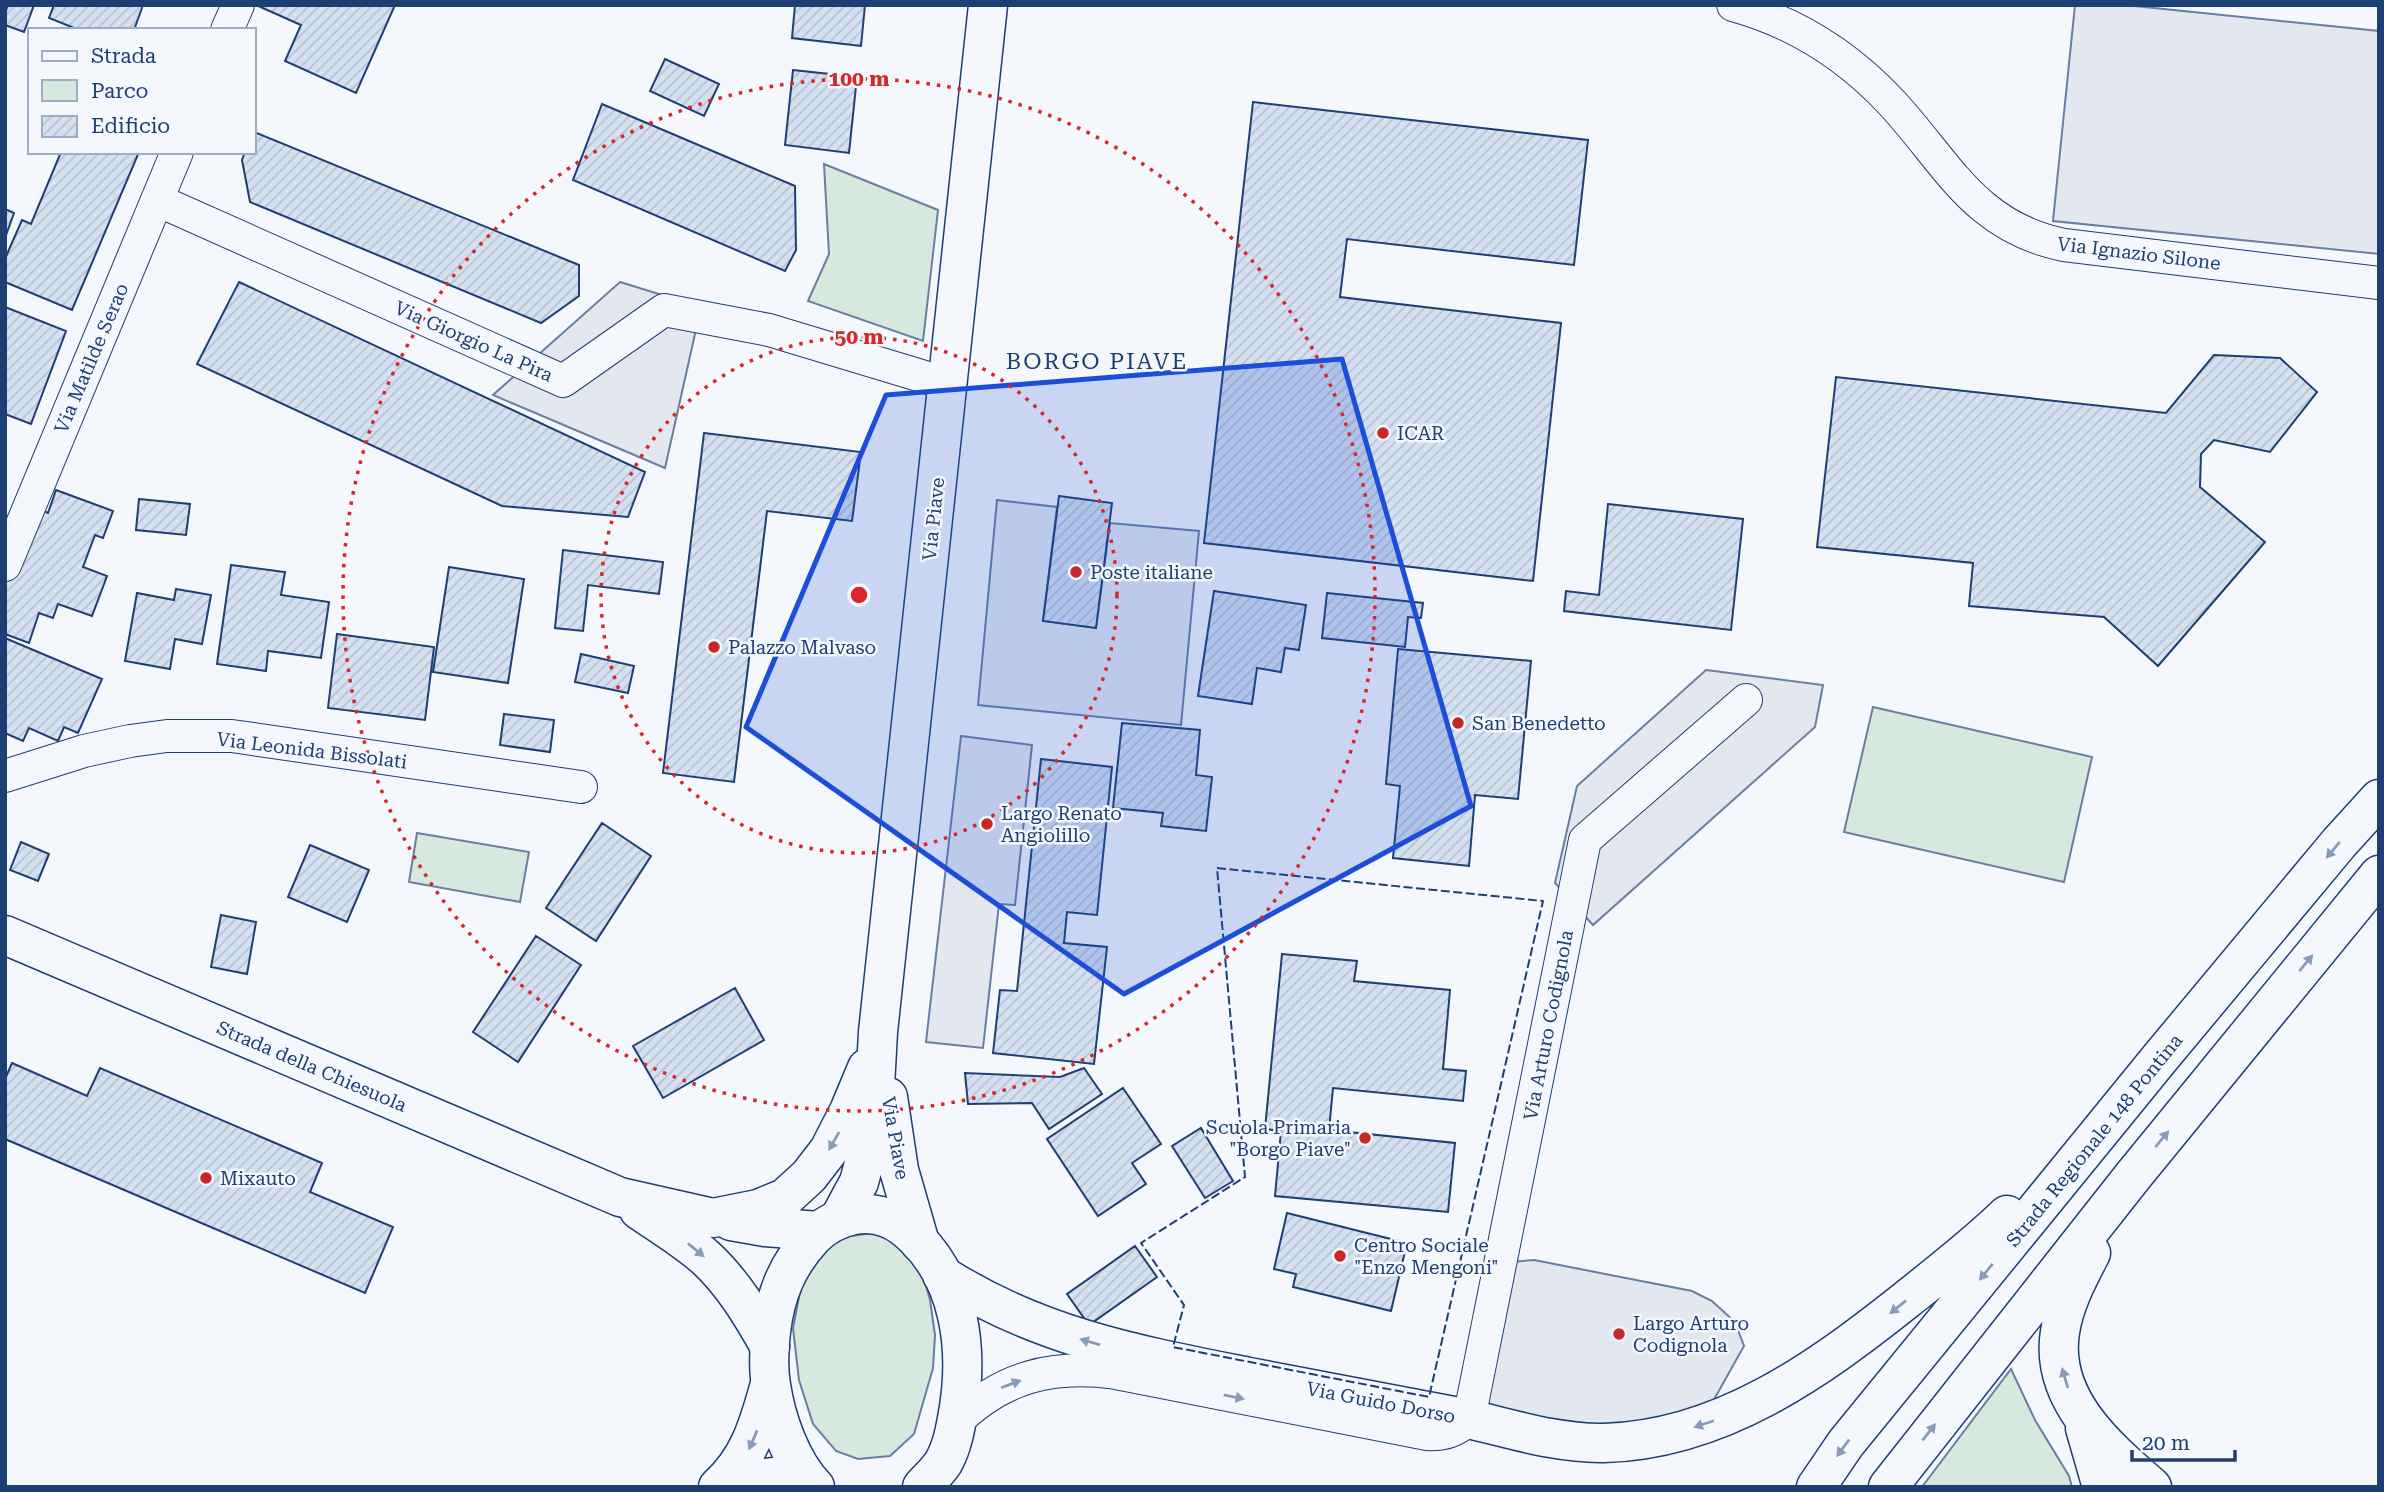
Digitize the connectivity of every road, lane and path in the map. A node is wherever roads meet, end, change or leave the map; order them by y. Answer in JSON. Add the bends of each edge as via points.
{"nodes":[{"id":1,"x":238,"y":5,"type":"edge"},
{"id":2,"x":988,"y":5,"type":"edge"},
{"id":3,"x":1733,"y":5,"type":"edge"},
{"id":4,"x":229,"y":28,"type":"edge"},
{"id":5,"x":176,"y":154,"type":"edge"},
{"id":6,"x":157,"y":200,"type":"junction"},
{"id":7,"x":2379,"y":284,"type":"edge"},
{"id":8,"x":948,"y":384,"type":"junction"},
{"id":9,"x":14,"y":516,"type":"edge"},
{"id":10,"x":5,"y":565,"type":"edge"},
{"id":11,"x":1746,"y":700,"type":"dead end"},
{"id":12,"x":5,"y":776,"type":"edge"},
{"id":13,"x":581,"y":787,"type":"dead end"},
{"id":14,"x":2379,"y":799,"type":"edge"},
{"id":15,"x":2379,"y":875,"type":"edge"},
{"id":16,"x":5,"y":935,"type":"edge"},
{"id":17,"x":878,"y":1032,"type":"junction"},
{"id":18,"x":2160,"y":1058,"type":"junction"},
{"id":19,"x":2133,"y":1176,"type":"junction"},
{"id":20,"x":620,"y":1197,"type":"junction"},
{"id":21,"x":713,"y":1218,"type":"junction"},
{"id":22,"x":829,"y":1225,"type":"junction"},
{"id":23,"x":920,"y":1243,"type":"junction"},
{"id":24,"x":942,"y":1275,"type":"junction"},
{"id":25,"x":770,"y":1365,"type":"junction"},
{"id":26,"x":1469,"y":1419,"type":"junction"},
{"id":27,"x":2082,"y":1419,"type":"junction"},
{"id":28,"x":956,"y":1422,"type":"junction"},
{"id":29,"x":936,"y":1479,"type":"edge"},
{"id":30,"x":810,"y":1480,"type":"edge"},
{"id":31,"x":718,"y":1487,"type":"edge"},
{"id":32,"x":739,"y":1487,"type":"edge"},
{"id":33,"x":1816,"y":1487,"type":"edge"},
{"id":34,"x":1888,"y":1487,"type":"edge"},
{"id":35,"x":2102,"y":1487,"type":"edge"},
{"id":36,"x":2151,"y":1487,"type":"edge"}],
"edges":[{"from":1,"to":4,"type":"street"},
{"from":2,"to":8,"type":"main road","name":"Via Piave"},
{"from":3,"to":7,"type":"street","name":"Via Ignazio Silone","via":[[1784,22],[1845,60],[1890,101],[1973,199],[2022,232],[2063,245]]},
{"from":5,"to":6,"type":"street","name":"Via Matilde Serao"},
{"from":6,"to":8,"type":"street","name":"Via Giorgio La Pira","via":[[563,381],[664,310],[769,330]]},
{"from":6,"to":9,"type":"street","name":"Via Matilde Serao"},
{"from":8,"to":17,"type":"main road","name":"Via Piave"},
{"from":9,"to":10,"type":"street","name":"Via Matilde Serao"},
{"from":11,"to":26,"type":"street","name":"Via Arturo Codignola","via":[[1585,840]]},
{"from":12,"to":13,"type":"street","name":"Via Leonida Bissolati","via":[[130,741],[232,736]]},
{"from":14,"to":18,"type":"main road","name":"Strada Regionale 148 Pontina","one_way":true},
{"from":19,"to":15,"type":"main road","one_way":true},
{"from":16,"to":20,"type":"main road","name":"Strada della Chiesuola"},
{"from":17,"to":21,"type":"main road","name":"Strada della Chiesuola","one_way":true,"via":[[849,1111],[829,1150],[809,1175],[771,1205]]},
{"from":17,"to":22,"type":"main road","name":"Via Piave","via":[[867,1152],[859,1182]]},
{"from":17,"to":23,"type":"main road","name":"Via Piave","via":[[899,1170]]},
{"from":18,"to":26,"type":"main road","one_way":true,"via":[[1980,1241],[1860,1337],[1765,1398],[1706,1424],[1623,1442],[1574,1441]]},
{"from":18,"to":33,"type":"main road","name":"Strada Regionale 148 Pontina","one_way":true,"via":[[1846,1443]]},
{"from":27,"to":19,"type":"main road","one_way":true,"via":[[2063,1377],[2058,1346],[2062,1321],[2068,1300]]},
{"from":34,"to":19,"type":"main road","one_way":true},
{"from":20,"to":21,"type":"main road","name":"Strada della Chiesuola"},
{"from":20,"to":25,"type":"main road","name":"Strada della Chiesuola","one_way":true,"via":[[706,1259],[744,1304]]},
{"from":21,"to":22,"type":"main road","name":"Strada della Chiesuola","via":[[765,1227]]},
{"from":22,"to":23,"type":"main road","name":"Strada della Chiesuola","via":[[858,1214],[879,1214],[908,1230]]},
{"from":22,"to":25,"type":"main road","name":"Via Piave","via":[[796,1256],[785,1276],[775,1307]]},
{"from":23,"to":24,"type":"main road"},
{"from":26,"to":24,"type":"main road","name":"Via Guido Dorso","one_way":true,"via":[[1106,1346],[1024,1319]]},
{"from":24,"to":28,"type":"main road","via":[[962,1345]]},
{"from":25,"to":30,"type":"main road","via":[[785,1431]]},
{"from":25,"to":31,"type":"main road","one_way":true,"via":[[750,1447]]},
{"from":28,"to":26,"type":"street","name":"Via Guido Dorso","one_way":true,"via":[[1004,1386],[1077,1370],[1116,1373],[1427,1434],[1458,1429]]},
{"from":27,"to":35,"type":"main road"},
{"from":27,"to":36,"type":"main road"},
{"from":28,"to":29,"type":"main road"},
{"from":30,"to":32,"type":"main road","via":[[765,1478]]}]}
